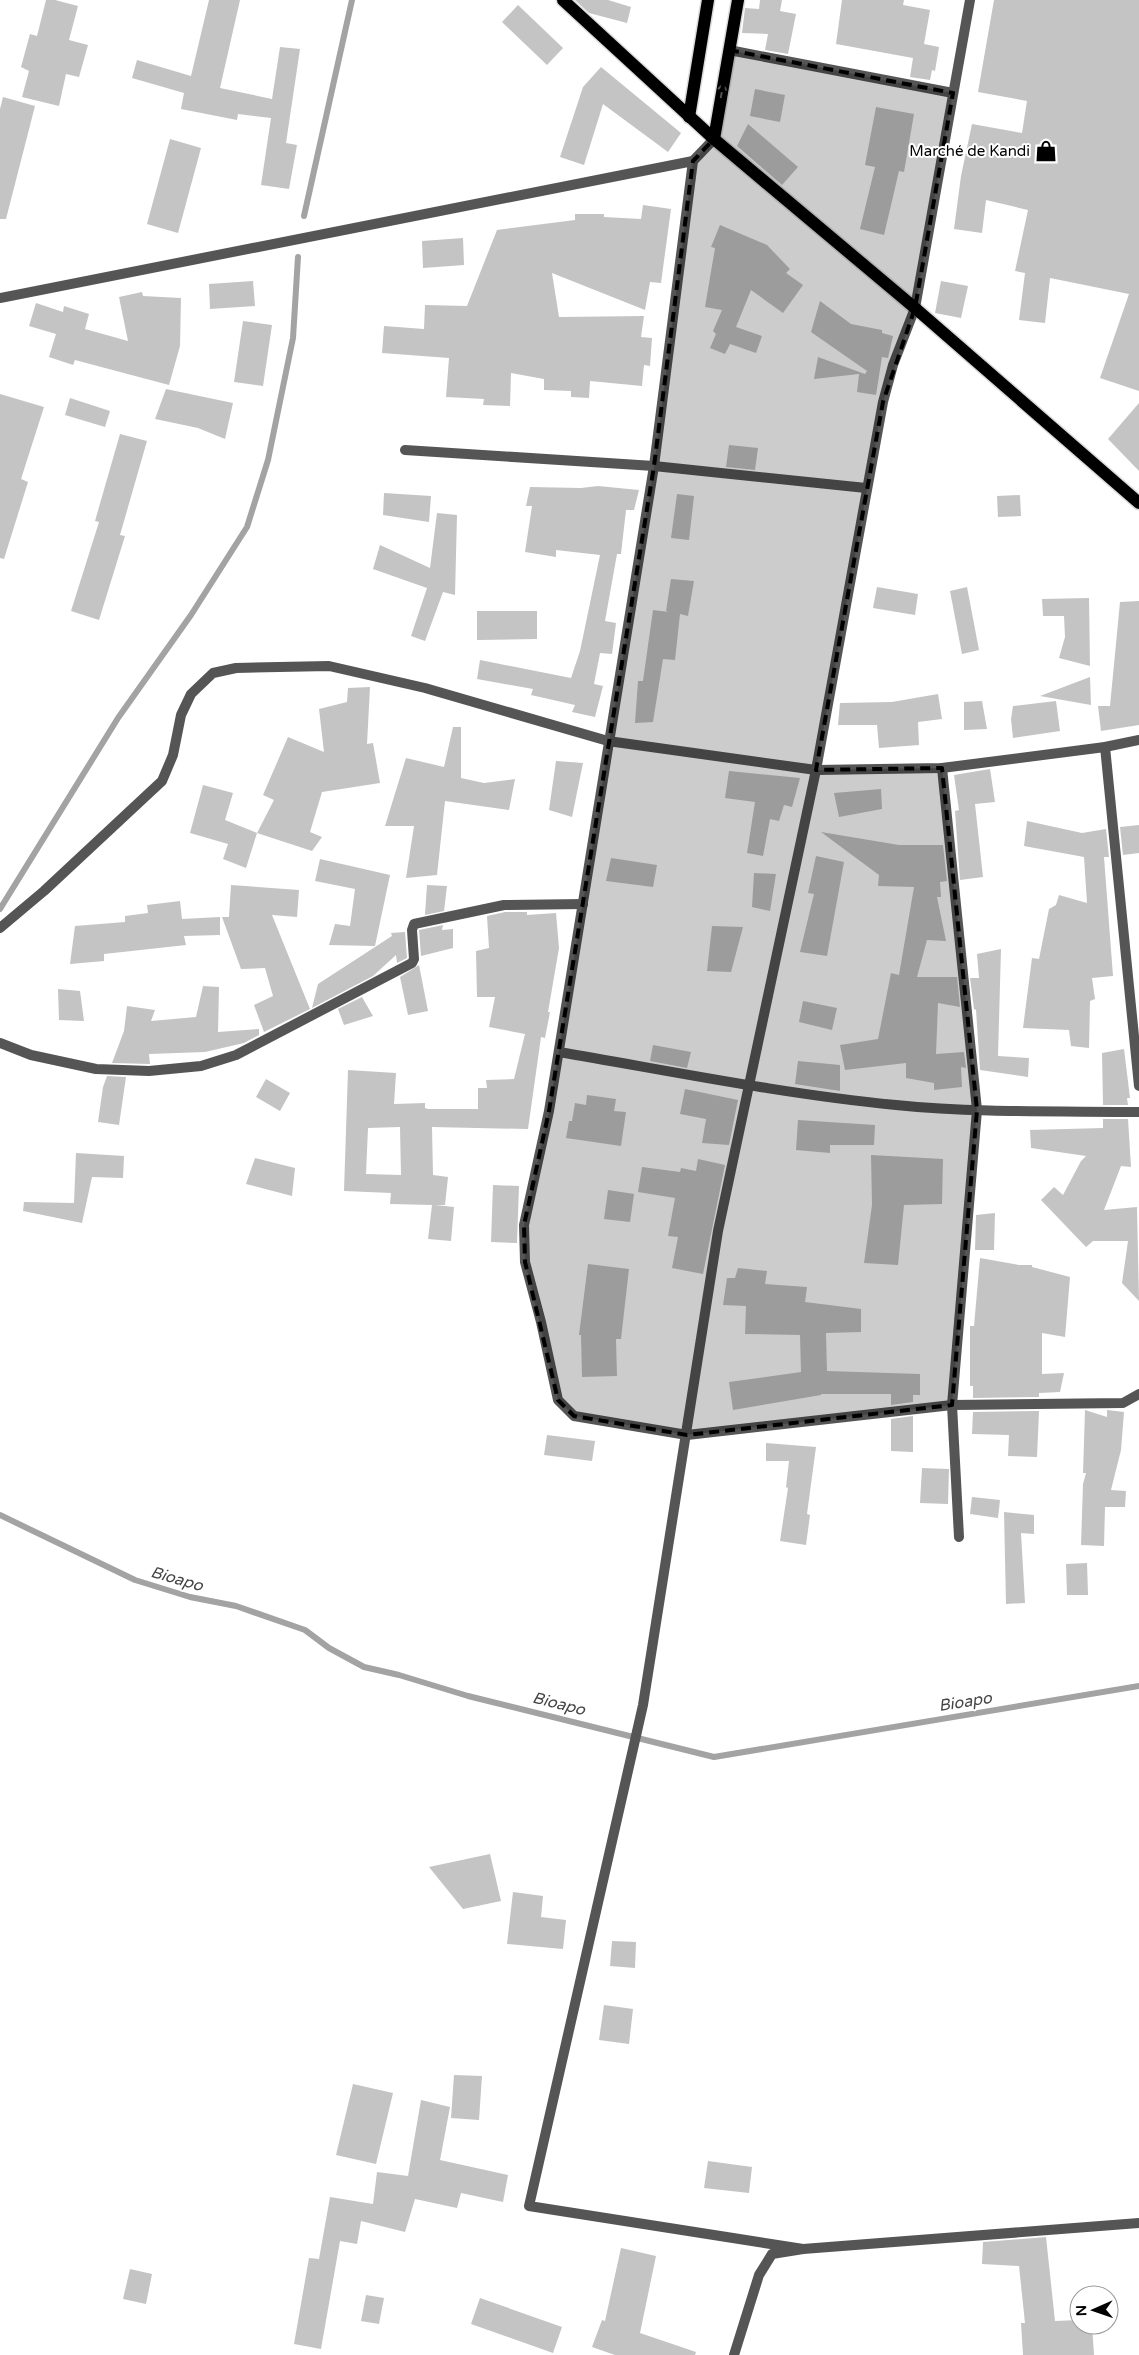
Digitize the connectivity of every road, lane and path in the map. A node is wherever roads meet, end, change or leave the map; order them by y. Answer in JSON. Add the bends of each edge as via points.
{"nodes":[{"id":1,"x":563,"y":0,"type":"edge"},
{"id":2,"x":708,"y":0,"type":"edge"},
{"id":3,"x":738,"y":0,"type":"edge"},
{"id":4,"x":970,"y":0,"type":"edge"},
{"id":5,"x":729,"y":50,"type":"junction"},
{"id":6,"x":953,"y":92,"type":"junction"},
{"id":7,"x":689,"y":117,"type":"junction"},
{"id":8,"x":714,"y":139,"type":"junction"},
{"id":9,"x":694,"y":161,"type":"junction"},
{"id":10,"x":0,"y":298,"type":"edge"},
{"id":11,"x":915,"y":308,"type":"junction"},
{"id":12,"x":405,"y":450,"type":"dead end"},
{"id":13,"x":654,"y":466,"type":"junction"},
{"id":14,"x":866,"y":488,"type":"junction"},
{"id":15,"x":1139,"y":504,"type":"edge"},
{"id":16,"x":1139,"y":740,"type":"edge"},
{"id":17,"x":608,"y":741,"type":"junction"},
{"id":18,"x":1104,"y":747,"type":"junction"},
{"id":19,"x":942,"y":768,"type":"junction"},
{"id":20,"x":816,"y":770,"type":"junction"},
{"id":21,"x":583,"y":904,"type":"junction"},
{"id":22,"x":0,"y":928,"type":"edge"},
{"id":23,"x":0,"y":1043,"type":"edge"},
{"id":24,"x":559,"y":1052,"type":"junction"},
{"id":25,"x":748,"y":1085,"type":"junction"},
{"id":26,"x":1139,"y":1086,"type":"edge"},
{"id":27,"x":977,"y":1110,"type":"junction"},
{"id":28,"x":1139,"y":1112,"type":"edge"},
{"id":29,"x":1139,"y":1394,"type":"edge"},
{"id":30,"x":952,"y":1405,"type":"junction"},
{"id":31,"x":687,"y":1435,"type":"junction"},
{"id":32,"x":959,"y":1537,"type":"dead end"},
{"id":33,"x":1139,"y":2223,"type":"edge"},
{"id":34,"x":803,"y":2249,"type":"junction"},
{"id":35,"x":734,"y":2355,"type":"edge"}],
"edges":[{"from":1,"to":7,"type":"main road"},
{"from":2,"to":7,"type":"main road"},
{"from":3,"to":5,"type":"main road"},
{"from":4,"to":6,"type":"street"},
{"from":5,"to":6,"type":"street"},
{"from":8,"to":5,"type":"main road","one_way":true},
{"from":6,"to":11,"type":"street"},
{"from":7,"to":8,"type":"main road"},
{"from":8,"to":9,"type":"street"},
{"from":8,"to":11,"type":"main road"},
{"from":9,"to":10,"type":"street"},
{"from":9,"to":13,"type":"street"},
{"from":11,"to":14,"type":"street","via":[[893,365]]},
{"from":11,"to":15,"type":"main road"},
{"from":12,"to":13,"type":"street"},
{"from":13,"to":14,"type":"street"},
{"from":13,"to":17,"type":"street"},
{"from":14,"to":20,"type":"street"},
{"from":16,"to":18,"type":"street"},
{"from":17,"to":20,"type":"street"},
{"from":17,"to":21,"type":"street"},
{"from":17,"to":22,"type":"street","via":[[425,688],[329,666],[236,668],[213,673],[191,694],[181,715],[173,754],[162,781]]},
{"from":18,"to":19,"type":"street"},
{"from":18,"to":26,"type":"street"},
{"from":19,"to":20,"type":"street"},
{"from":19,"to":27,"type":"street"},
{"from":20,"to":25,"type":"street"},
{"from":21,"to":23,"type":"street","via":[[504,905],[414,924],[412,964],[236,1056],[201,1066],[148,1071],[96,1069],[31,1055]]},
{"from":21,"to":24,"type":"street"},
{"from":24,"to":25,"type":"street"},
{"from":24,"to":31,"type":"street","via":[[524,1225],[524,1262],[558,1400],[574,1416]]},
{"from":25,"to":27,"type":"street","via":[[896,1105]]},
{"from":25,"to":31,"type":"street","via":[[718,1231]]},
{"from":27,"to":28,"type":"street"},
{"from":27,"to":30,"type":"street"},
{"from":29,"to":30,"type":"street","via":[[1123,1404]]},
{"from":30,"to":31,"type":"street"},
{"from":30,"to":32,"type":"street"},
{"from":31,"to":34,"type":"street","via":[[643,1704],[529,2206]]},
{"from":33,"to":34,"type":"street"},
{"from":34,"to":35,"type":"street","via":[[772,2254],[759,2275]]}]}
